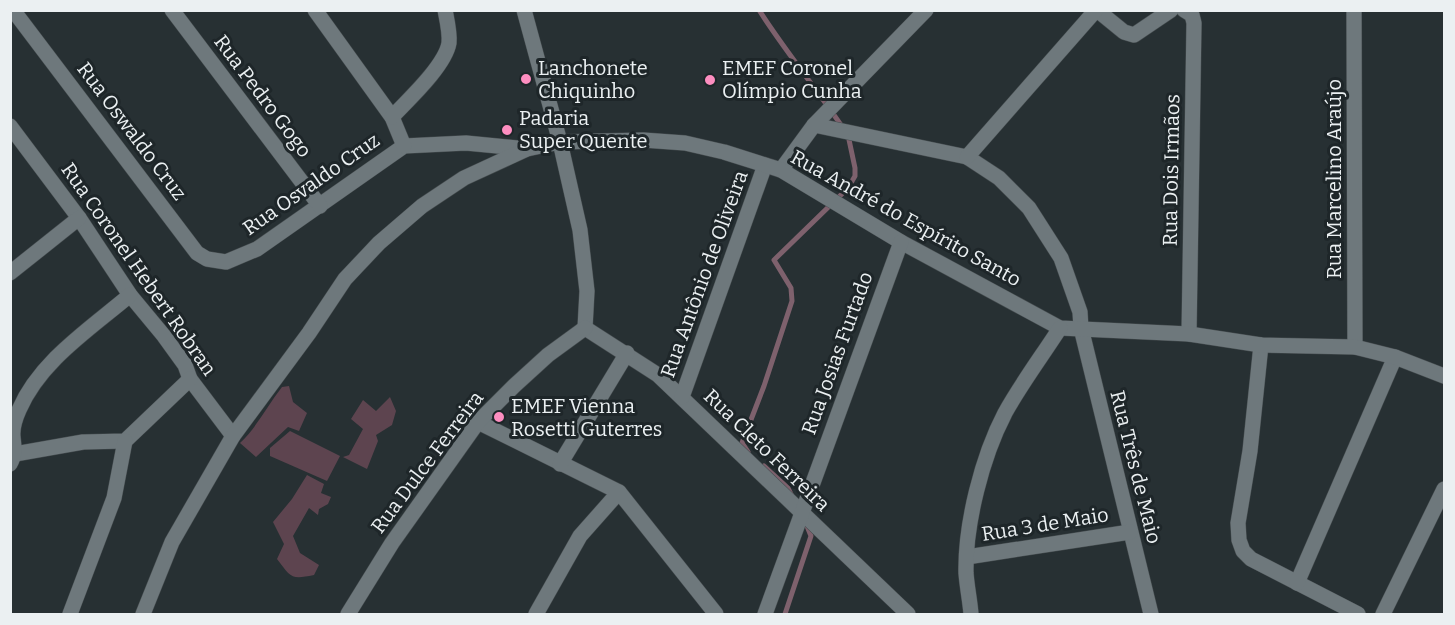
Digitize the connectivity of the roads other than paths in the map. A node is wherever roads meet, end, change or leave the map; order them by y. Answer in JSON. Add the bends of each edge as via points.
{"nodes":[{"id":1,"x":13,"y":10,"type":"edge"},
{"id":2,"x":172,"y":10,"type":"edge"},
{"id":3,"x":315,"y":10,"type":"edge"},
{"id":4,"x":445,"y":10,"type":"edge"},
{"id":5,"x":524,"y":10,"type":"edge"},
{"id":6,"x":926,"y":10,"type":"edge"},
{"id":7,"x":1096,"y":10,"type":"edge"},
{"id":8,"x":1171,"y":10,"type":"edge"},
{"id":9,"x":1184,"y":10,"type":"edge"},
{"id":10,"x":1354,"y":10,"type":"edge"},
{"id":11,"x":392,"y":117,"type":"junction"},
{"id":12,"x":814,"y":125,"type":"junction"},
{"id":13,"x":10,"y":126,"type":"edge"},
{"id":14,"x":561,"y":142,"type":"junction"},
{"id":15,"x":404,"y":146,"type":"junction"},
{"id":16,"x":527,"y":149,"type":"junction"},
{"id":17,"x":967,"y":157,"type":"junction"},
{"id":18,"x":765,"y":165,"type":"junction"},
{"id":19,"x":781,"y":170,"type":"junction"},
{"id":20,"x":320,"y":206,"type":"junction"},
{"id":21,"x":79,"y":218,"type":"junction"},
{"id":22,"x":901,"y":242,"type":"junction"},
{"id":23,"x":226,"y":262,"type":"joint"},
{"id":24,"x":10,"y":273,"type":"edge"},
{"id":25,"x":130,"y":295,"type":"junction"},
{"id":26,"x":585,"y":328,"type":"junction"},
{"id":27,"x":1060,"y":328,"type":"junction"},
{"id":28,"x":1081,"y":328,"type":"junction"},
{"id":29,"x":1189,"y":334,"type":"junction"},
{"id":30,"x":1261,"y":345,"type":"junction"},
{"id":31,"x":1355,"y":346,"type":"junction"},
{"id":32,"x":627,"y":353,"type":"junction"},
{"id":33,"x":1395,"y":357,"type":"junction"},
{"id":34,"x":1444,"y":376,"type":"edge"},
{"id":35,"x":190,"y":379,"type":"junction"},
{"id":36,"x":682,"y":397,"type":"junction"},
{"id":37,"x":478,"y":422,"type":"junction"},
{"id":38,"x":233,"y":436,"type":"junction"},
{"id":39,"x":125,"y":441,"type":"junction"},
{"id":40,"x":13,"y":459,"type":"edge"},
{"id":41,"x":560,"y":464,"type":"junction"},
{"id":42,"x":1444,"y":489,"type":"edge"},
{"id":43,"x":619,"y":492,"type":"junction"},
{"id":44,"x":801,"y":512,"type":"junction"},
{"id":45,"x":1130,"y":532,"type":"junction"},
{"id":46,"x":967,"y":557,"type":"junction"},
{"id":47,"x":1297,"y":583,"type":"junction"},
{"id":48,"x":70,"y":615,"type":"edge"},
{"id":49,"x":143,"y":615,"type":"edge"},
{"id":50,"x":348,"y":615,"type":"edge"},
{"id":51,"x":536,"y":615,"type":"edge"},
{"id":52,"x":716,"y":615,"type":"edge"},
{"id":53,"x":765,"y":615,"type":"edge"},
{"id":54,"x":908,"y":615,"type":"edge"},
{"id":55,"x":971,"y":615,"type":"edge"},
{"id":56,"x":1151,"y":615,"type":"edge"},
{"id":57,"x":1358,"y":615,"type":"edge"},
{"id":58,"x":1383,"y":615,"type":"edge"}],
"edges":[{"from":1,"to":23,"type":"street","name":"Rua Oswaldo Cruz","via":[[197,253]]},
{"from":2,"to":20,"type":"street","name":"Rua Pedro Gogo"},
{"from":3,"to":11,"type":"street"},
{"from":4,"to":11,"type":"street","via":[[449,45],[424,83]]},
{"from":5,"to":14,"type":"street"},
{"from":6,"to":12,"type":"street"},
{"from":7,"to":8,"type":"street","via":[[1134,35]]},
{"from":7,"to":17,"type":"street"},
{"from":9,"to":29,"type":"street","name":"Rua Dois Irmãos","via":[[1192,15],[1194,23]]},
{"from":10,"to":31,"type":"street","name":"Rua Marcelino Araújo"},
{"from":11,"to":15,"type":"street"},
{"from":12,"to":17,"type":"street"},
{"from":12,"to":19,"type":"street"},
{"from":13,"to":21,"type":"street","name":"Rua Coronel Hebert Robran"},
{"from":14,"to":16,"type":"street","name":"Rua André do Espírito Santo"},
{"from":14,"to":18,"type":"street","name":"Rua André do Espírito Santo","via":[[685,143]]},
{"from":14,"to":26,"type":"street","via":[[580,230],[587,291]]},
{"from":15,"to":16,"type":"street","name":"Rua Osvaldo Cruz","via":[[466,143]]},
{"from":15,"to":20,"type":"street","name":"Rua Osvaldo Cruz"},
{"from":16,"to":38,"type":"street","name":"Rua André do Espírito Santo","via":[[464,178],[422,206],[379,243],[345,279]]},
{"from":17,"to":28,"type":"street","name":"Rua Três de Maio","via":[[999,178],[1029,208],[1061,258],[1080,312]]},
{"from":18,"to":19,"type":"street","name":"Rua André do Espírito Santo"},
{"from":18,"to":36,"type":"street","name":"Rua Antônio de Oliveira"},
{"from":19,"to":22,"type":"street","name":"Rua André do Espírito Santo"},
{"from":20,"to":23,"type":"street","name":"Rua Osvaldo Cruz","via":[[257,249]]},
{"from":21,"to":24,"type":"street"},
{"from":21,"to":25,"type":"street","name":"Rua Coronel Hebert Robran"},
{"from":22,"to":27,"type":"street","name":"Rua André do Espírito Santo"},
{"from":22,"to":44,"type":"street","name":"Rua Josias Furtado"},
{"from":25,"to":35,"type":"street","name":"Rua Coronel Hebert Robran","via":[[185,365]]},
{"from":25,"to":40,"type":"street","via":[[56,357],[31,387],[14,426]]},
{"from":26,"to":32,"type":"street","name":"Rua Cleto Ferreira"},
{"from":26,"to":37,"type":"street","name":"Rua Dulce Ferreira","via":[[548,355]]},
{"from":27,"to":28,"type":"street","name":"Rua André do Espírito Santo"},
{"from":27,"to":46,"type":"street","via":[[1011,404],[993,440],[978,489]]},
{"from":28,"to":29,"type":"street","name":"Rua André do Espírito Santo"},
{"from":28,"to":45,"type":"street","name":"Rua Três de Maio"},
{"from":29,"to":30,"type":"street","name":"Rua André do Espírito Santo"},
{"from":30,"to":31,"type":"street","name":"Rua André do Espírito Santo"},
{"from":30,"to":47,"type":"street","via":[[1239,540],[1251,559]]},
{"from":31,"to":33,"type":"street","name":"Rua André do Espírito Santo"},
{"from":32,"to":36,"type":"street","name":"Rua Cleto Ferreira"},
{"from":32,"to":41,"type":"street"},
{"from":33,"to":34,"type":"street","name":"Rua André do Espírito Santo"},
{"from":33,"to":47,"type":"street"},
{"from":35,"to":38,"type":"street","name":"Rua Coronel Hebert Robran"},
{"from":35,"to":39,"type":"street"},
{"from":36,"to":44,"type":"street","name":"Rua Cleto Ferreira"},
{"from":37,"to":41,"type":"street"},
{"from":37,"to":50,"type":"street","name":"Rua Dulce Ferreira","via":[[392,543]]},
{"from":38,"to":49,"type":"street","name":"Rua André do Espírito Santo","via":[[172,542]]},
{"from":39,"to":40,"type":"street","via":[[83,442]]},
{"from":39,"to":48,"type":"street","via":[[114,498]]},
{"from":41,"to":43,"type":"street"},
{"from":42,"to":58,"type":"street"},
{"from":43,"to":51,"type":"street","via":[[580,536]]},
{"from":43,"to":52,"type":"street"},
{"from":44,"to":53,"type":"street","name":"Rua Josias Furtado"},
{"from":44,"to":54,"type":"street","name":"Rua Cleto Ferreira"},
{"from":45,"to":46,"type":"street","name":"Rua 3 de Maio"},
{"from":45,"to":56,"type":"street","name":"Rua Três de Maio"},
{"from":46,"to":55,"type":"street"},
{"from":47,"to":57,"type":"street"}]}
